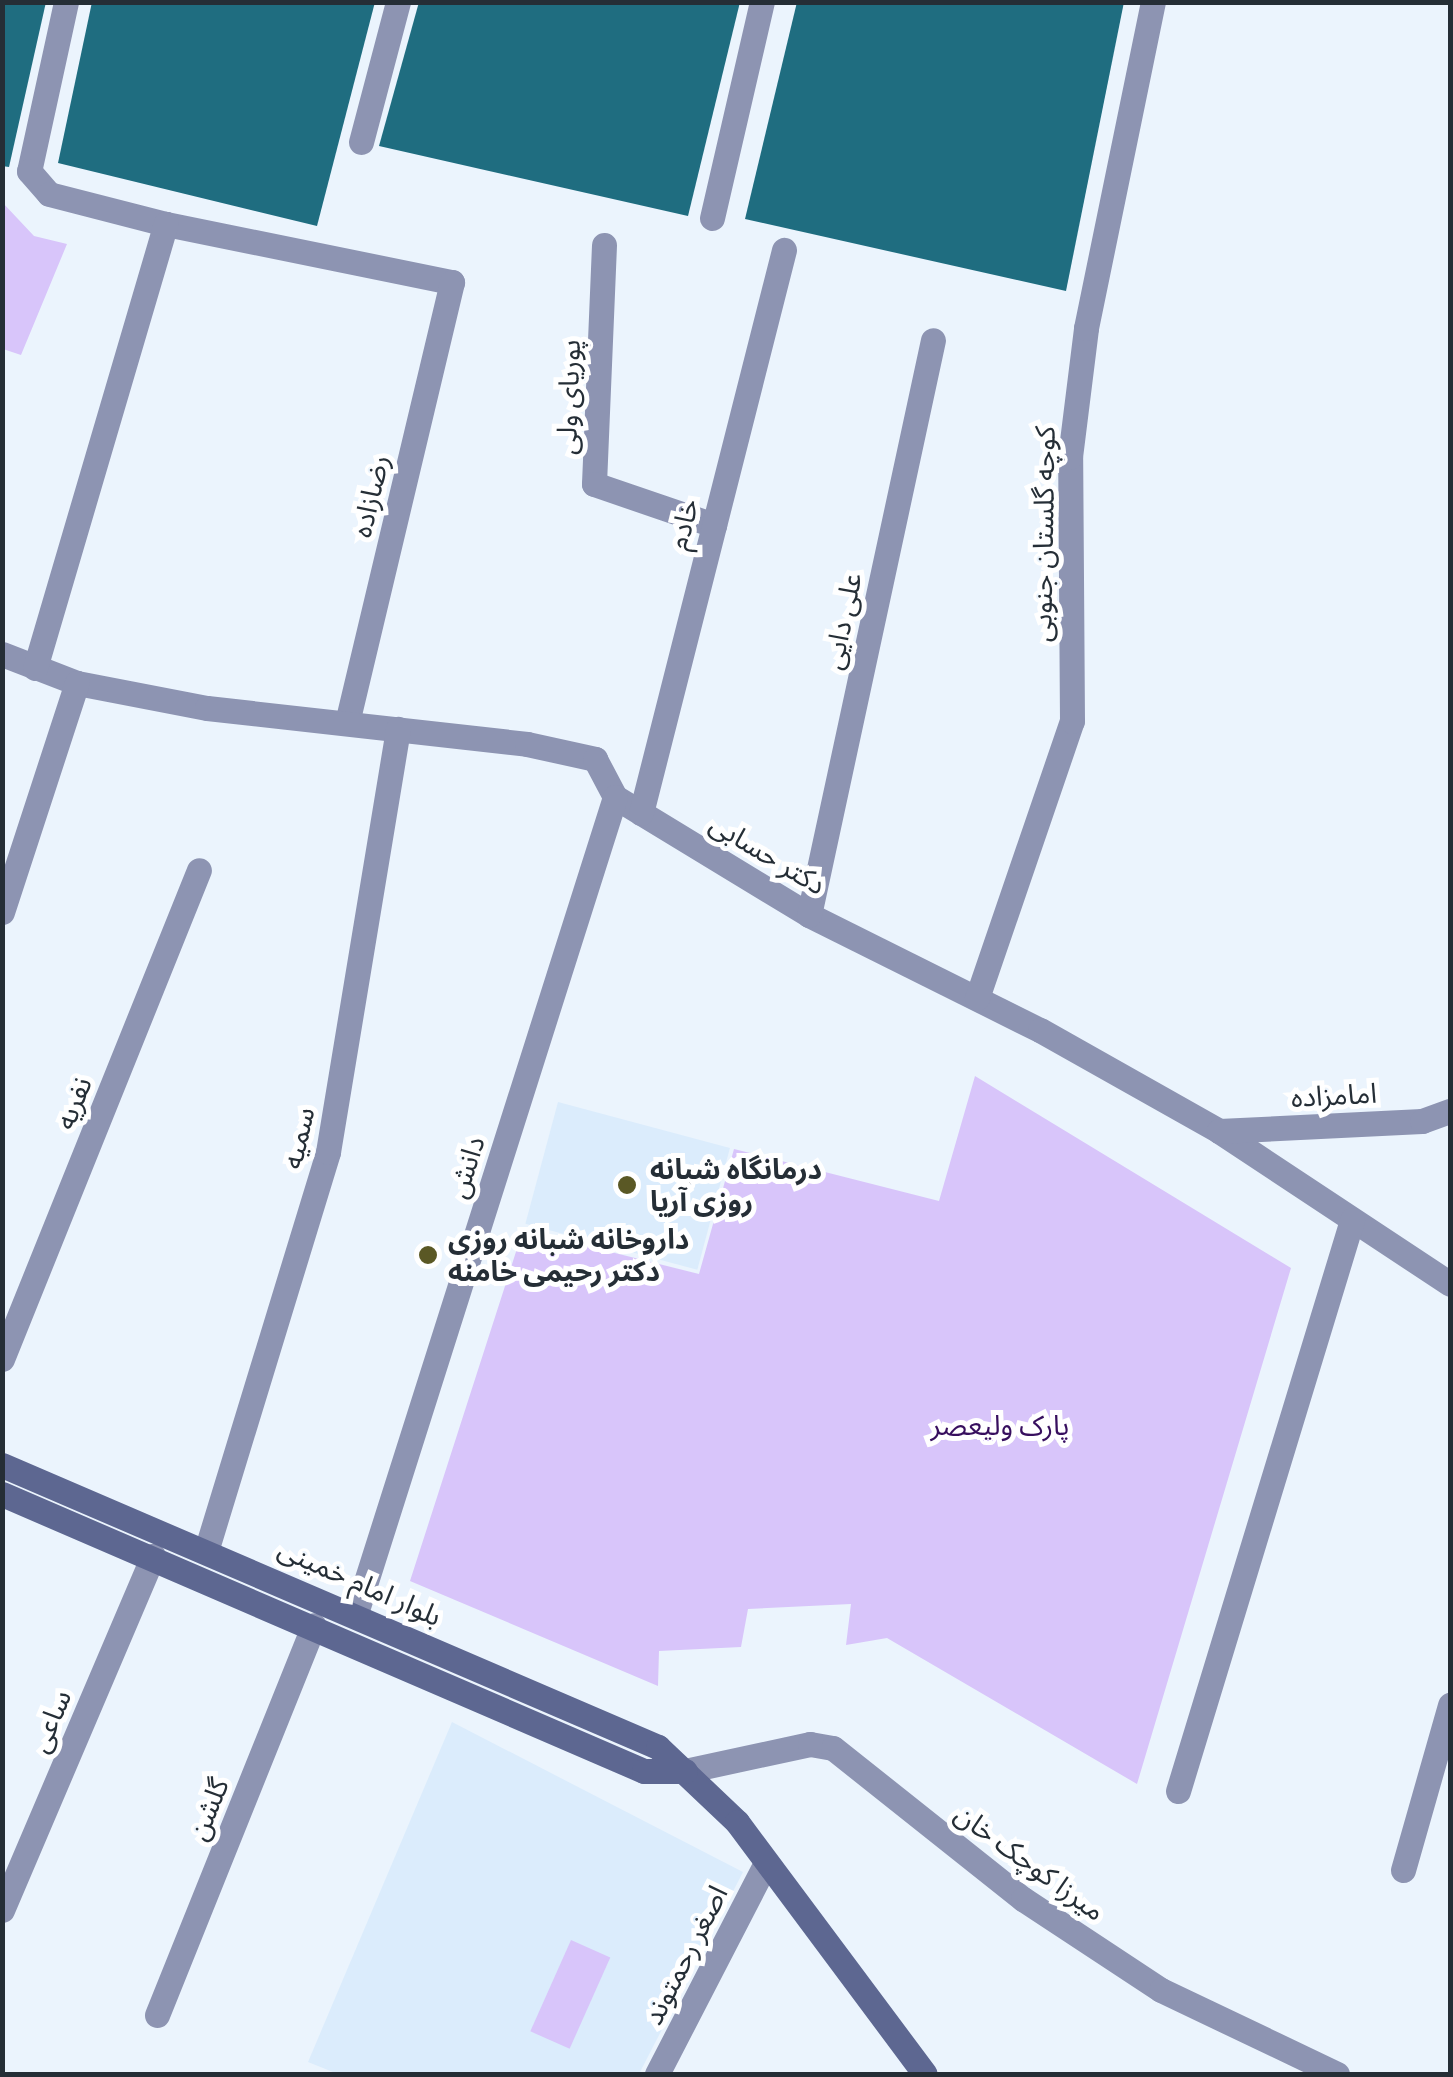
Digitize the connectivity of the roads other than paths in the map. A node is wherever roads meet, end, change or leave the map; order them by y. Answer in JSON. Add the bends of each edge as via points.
{"nodes":[{"id":1,"x":66,"y":2,"type":"edge"},
{"id":2,"x":398,"y":2,"type":"edge"},
{"id":3,"x":762,"y":2,"type":"edge"},
{"id":4,"x":1152,"y":2,"type":"edge"},
{"id":5,"x":362,"y":142,"type":"dead end"},
{"id":6,"x":712,"y":218,"type":"dead end"},
{"id":7,"x":166,"y":224,"type":"junction"},
{"id":8,"x":604,"y":245,"type":"dead end"},
{"id":9,"x":784,"y":250,"type":"dead end"},
{"id":10,"x":933,"y":340,"type":"dead end"},
{"id":11,"x":714,"y":525,"type":"junction"},
{"id":12,"x":2,"y":654,"type":"edge"},
{"id":13,"x":35,"y":668,"type":"junction"},
{"id":14,"x":77,"y":683,"type":"junction"},
{"id":15,"x":347,"y":723,"type":"junction"},
{"id":16,"x":398,"y":729,"type":"junction"},
{"id":17,"x":615,"y":797,"type":"junction"},
{"id":18,"x":641,"y":813,"type":"junction"},
{"id":19,"x":199,"y":870,"type":"dead end"},
{"id":20,"x":2,"y":912,"type":"edge"},
{"id":21,"x":810,"y":915,"type":"junction"},
{"id":22,"x":977,"y":998,"type":"junction"},
{"id":23,"x":1450,"y":1111,"type":"edge"},
{"id":24,"x":1219,"y":1131,"type":"junction"},
{"id":25,"x":1352,"y":1220,"type":"junction"},
{"id":26,"x":1450,"y":1284,"type":"edge"},
{"id":27,"x":2,"y":1359,"type":"edge"},
{"id":28,"x":2,"y":1465,"type":"edge"},
{"id":29,"x":2,"y":1494,"type":"edge"},
{"id":30,"x":207,"y":1548,"type":"junction"},
{"id":31,"x":153,"y":1556,"type":"junction"},
{"id":32,"x":356,"y":1613,"type":"junction"},
{"id":33,"x":314,"y":1625,"type":"junction"},
{"id":34,"x":1450,"y":1705,"type":"edge"},
{"id":35,"x":685,"y":1771,"type":"junction"},
{"id":36,"x":1178,"y":1791,"type":"dead end"},
{"id":37,"x":766,"y":1863,"type":"junction"},
{"id":38,"x":1403,"y":1870,"type":"dead end"},
{"id":39,"x":2,"y":1910,"type":"edge"},
{"id":40,"x":157,"y":2015,"type":"dead end"},
{"id":41,"x":657,"y":2074,"type":"edge"},
{"id":42,"x":925,"y":2074,"type":"edge"},
{"id":43,"x":1337,"y":2074,"type":"edge"}],
"edges":[{"from":1,"to":7,"type":"street","via":[[29,172],[49,194]]},
{"from":2,"to":5,"type":"street"},
{"from":3,"to":6,"type":"street"},
{"from":4,"to":22,"type":"street","name":"کوچه گلستان جنوبی","via":[[1086,328],[1070,458],[1072,721]]},
{"from":7,"to":13,"type":"street"},
{"from":7,"to":15,"type":"street","name":"رضازاده","via":[[452,282]]},
{"from":8,"to":11,"type":"street","name":"پوریای ولی","via":[[594,484]]},
{"from":9,"to":11,"type":"street","name":"خادم"},
{"from":10,"to":21,"type":"street","name":"علی دایی"},
{"from":11,"to":18,"type":"street","name":"خادم"},
{"from":12,"to":13,"type":"street","name":"دکتر حسابی"},
{"from":13,"to":14,"type":"street","name":"دکتر حسابی"},
{"from":14,"to":15,"type":"street","name":"دکتر حسابی","via":[[207,708]]},
{"from":14,"to":20,"type":"street"},
{"from":15,"to":16,"type":"street","name":"دکتر حسابی"},
{"from":16,"to":17,"type":"street","name":"دکتر حسابی","via":[[594,759]]},
{"from":16,"to":30,"type":"street","name":"سمیه","via":[[328,1152]]},
{"from":17,"to":18,"type":"street","name":"دکتر حسابی"},
{"from":17,"to":32,"type":"street","name":"دانش"},
{"from":18,"to":21,"type":"street","name":"دکتر حسابی"},
{"from":19,"to":27,"type":"street","name":"نفریه"},
{"from":21,"to":22,"type":"street","name":"دکتر حسابی"},
{"from":22,"to":24,"type":"street","name":"دکتر حسابی"},
{"from":23,"to":24,"type":"street","name":"امامزاده","via":[[1422,1121]]},
{"from":24,"to":25,"type":"street","name":"دکتر حسابی"},
{"from":25,"to":26,"type":"street","name":"دکتر حسابی"},
{"from":25,"to":36,"type":"street"},
{"from":28,"to":30,"type":"street","name":"بلوار امام خمینی"},
{"from":29,"to":31,"type":"street","name":"بلوار امام خمینی"},
{"from":30,"to":32,"type":"street","name":"بلوار امام خمینی"},
{"from":31,"to":33,"type":"street","name":"بلوار امام خمینی"},
{"from":31,"to":39,"type":"street","name":"ساعی"},
{"from":32,"to":35,"type":"street","name":"بلوار امام خمینی","via":[[658,1747]]},
{"from":33,"to":35,"type":"street","name":"بلوار امام خمینی","via":[[644,1771]]},
{"from":33,"to":40,"type":"street","name":"گلشن"},
{"from":34,"to":38,"type":"street"},
{"from":35,"to":37,"type":"street","name":"بلوار امام خمینی"},
{"from":35,"to":43,"type":"street","name":"میرزا کوچک خان","via":[[810,1744],[833,1748],[1023,1899],[1161,1990]]},
{"from":37,"to":41,"type":"street","name":"اصغر رحمتوند"},
{"from":37,"to":42,"type":"street","name":"بلوار امام خمینی"}]}
